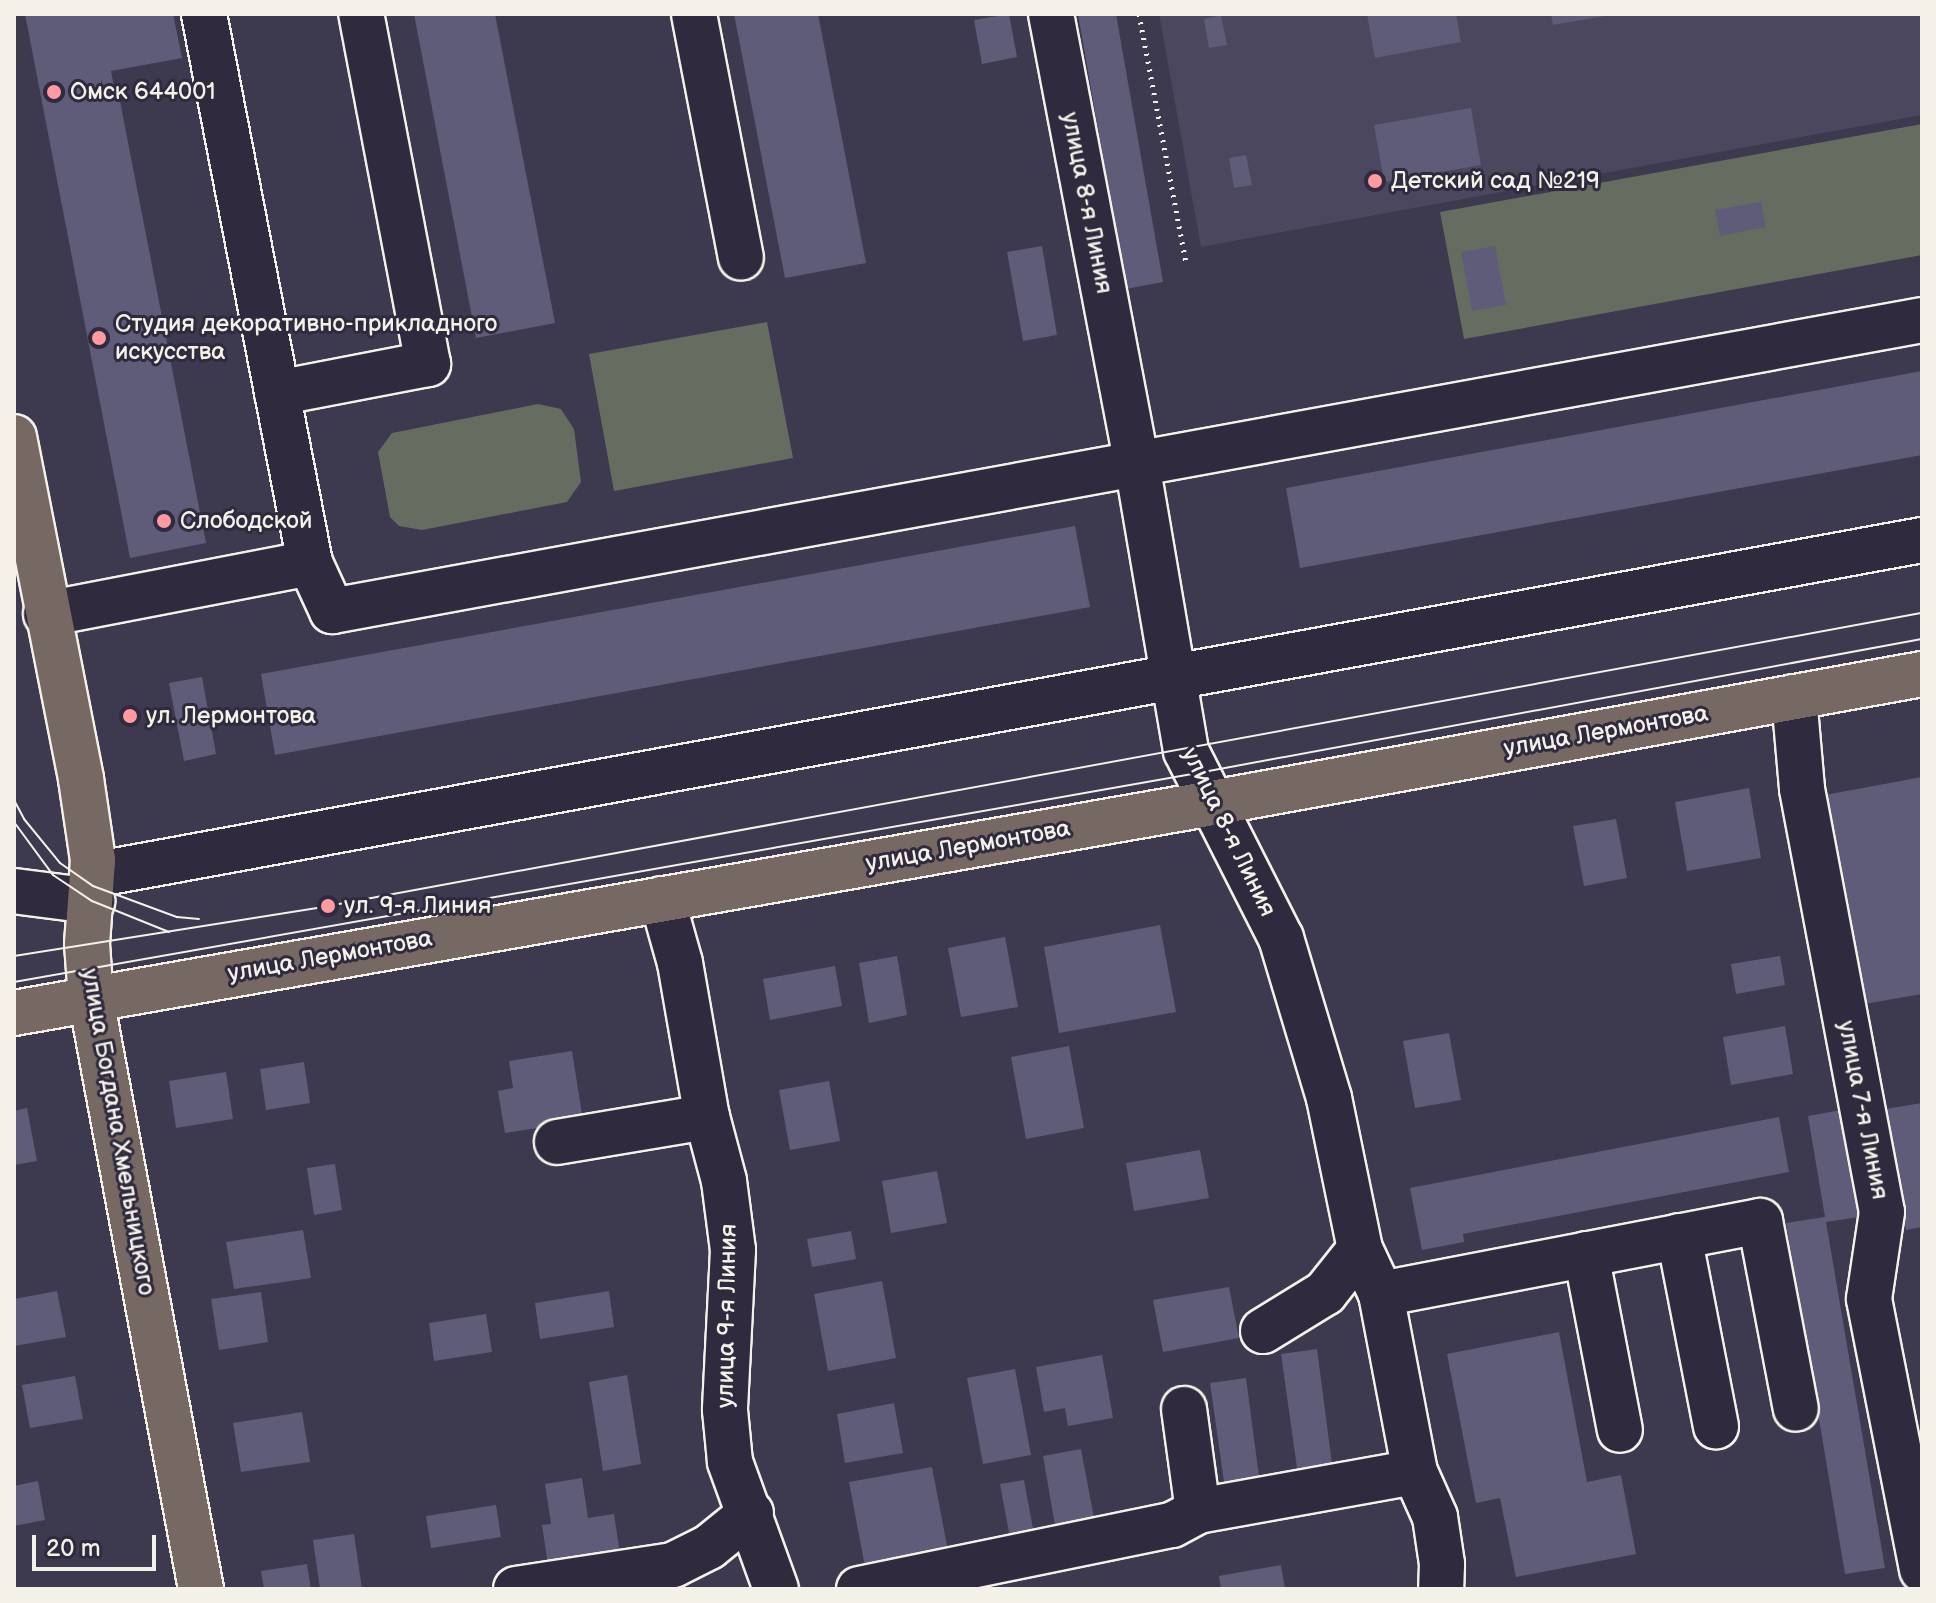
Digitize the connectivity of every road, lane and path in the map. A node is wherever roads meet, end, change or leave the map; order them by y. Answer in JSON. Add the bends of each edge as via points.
{"nodes":[{"id":1,"x":204,"y":14,"type":"edge"},
{"id":2,"x":361,"y":14,"type":"edge"},
{"id":3,"x":694,"y":14,"type":"edge"},
{"id":4,"x":1051,"y":14,"type":"edge"},
{"id":5,"x":1139,"y":14,"type":"edge"},
{"id":6,"x":741,"y":257,"type":"dead end"},
{"id":7,"x":1186,"y":262,"type":"dead end"},
{"id":8,"x":1922,"y":320,"type":"edge"},
{"id":9,"x":277,"y":393,"type":"junction"},
{"id":10,"x":14,"y":437,"type":"edge"},
{"id":11,"x":1137,"y":464,"type":"junction"},
{"id":12,"x":1922,"y":540,"type":"edge"},
{"id":13,"x":310,"y":563,"type":"junction"},
{"id":14,"x":46,"y":614,"type":"junction"},
{"id":15,"x":1922,"y":674,"type":"edge"},
{"id":16,"x":1174,"y":677,"type":"junction"},
{"id":17,"x":1794,"y":697,"type":"junction"},
{"id":18,"x":1212,"y":803,"type":"junction"},
{"id":19,"x":92,"y":888,"type":"junction"},
{"id":20,"x":14,"y":891,"type":"edge"},
{"id":21,"x":662,"y":899,"type":"junction"},
{"id":22,"x":91,"y":999,"type":"junction"},
{"id":23,"x":14,"y":1013,"type":"edge"},
{"id":24,"x":707,"y":1117,"type":"junction"},
{"id":25,"x":557,"y":1142,"type":"dead end"},
{"id":26,"x":1679,"y":1236,"type":"junction"},
{"id":27,"x":1360,"y":1249,"type":"junction"},
{"id":28,"x":1586,"y":1254,"type":"junction"},
{"id":29,"x":1381,"y":1294,"type":"junction"},
{"id":30,"x":1263,"y":1331,"type":"dead end"},
{"id":31,"x":1184,"y":1409,"type":"dead end"},
{"id":32,"x":1796,"y":1409,"type":"dead end"},
{"id":33,"x":1716,"y":1426,"type":"dead end"},
{"id":34,"x":1620,"y":1430,"type":"dead end"},
{"id":35,"x":1415,"y":1472,"type":"junction"},
{"id":36,"x":1198,"y":1511,"type":"junction"},
{"id":37,"x":751,"y":1513,"type":"junction"},
{"id":38,"x":1922,"y":1570,"type":"edge"},
{"id":39,"x":201,"y":1589,"type":"edge"},
{"id":40,"x":516,"y":1589,"type":"edge"},
{"id":41,"x":776,"y":1589,"type":"edge"},
{"id":42,"x":859,"y":1589,"type":"edge"},
{"id":43,"x":1441,"y":1589,"type":"edge"}],
"edges":[{"from":1,"to":9,"type":"street"},
{"from":2,"to":9,"type":"street","via":[[428,364]]},
{"from":3,"to":6,"type":"street"},
{"from":4,"to":11,"type":"street","name":"улица 8-я Линия"},
{"from":5,"to":7,"type":"path"},
{"from":8,"to":11,"type":"street"},
{"from":9,"to":13,"type":"street"},
{"from":10,"to":14,"type":"main road","name":"улица Богдана Хмельницкого"},
{"from":11,"to":13,"type":"street","via":[[332,611]]},
{"from":11,"to":16,"type":"street","name":"улица 8-я Линия"},
{"from":12,"to":16,"type":"street"},
{"from":13,"to":14,"type":"street"},
{"from":14,"to":19,"type":"main road","name":"улица Богдана Хмельницкого","via":[[81,779]]},
{"from":15,"to":17,"type":"main road","name":"улица Лермонтова"},
{"from":16,"to":18,"type":"street","name":"улица 8-я Линия","via":[[1186,751]]},
{"from":16,"to":19,"type":"street"},
{"from":17,"to":18,"type":"main road","name":"улица Лермонтова"},
{"from":17,"to":38,"type":"street","name":"улица 7-я Линия","via":[[1802,789],[1882,1212],[1869,1299]]},
{"from":18,"to":21,"type":"main road","name":"улица Лермонтова"},
{"from":18,"to":27,"type":"street","name":"улица 8-я Линия","via":[[1281,938],[1329,1098]]},
{"from":19,"to":20,"type":"street"},
{"from":19,"to":22,"type":"main road","name":"улица Богдана Хмельницкого","via":[[87,944]]},
{"from":21,"to":22,"type":"main road","name":"улица Лермонтова"},
{"from":21,"to":24,"type":"street","name":"улица 9-я Линия","via":[[680,963]]},
{"from":22,"to":23,"type":"main road","name":"улица Лермонтова"},
{"from":22,"to":39,"type":"main road","name":"улица Богдана Хмельницкого"},
{"from":24,"to":25,"type":"street"},
{"from":24,"to":37,"type":"street","name":"улица 9-я Линия","via":[[724,1181],[733,1250],[725,1410],[730,1462]]},
{"from":26,"to":28,"type":"street"},
{"from":26,"to":32,"type":"street","via":[[1760,1221]]},
{"from":26,"to":33,"type":"street"},
{"from":27,"to":29,"type":"street","name":"улица 8-я Линия"},
{"from":27,"to":30,"type":"street","via":[[1325,1293]]},
{"from":28,"to":29,"type":"street"},
{"from":28,"to":34,"type":"street"},
{"from":29,"to":35,"type":"street","name":"улица 8-я Линия"},
{"from":31,"to":36,"type":"street"},
{"from":35,"to":36,"type":"street"},
{"from":35,"to":43,"type":"street","name":"улица 8-я Линия","via":[[1435,1517]]},
{"from":36,"to":42,"type":"street","via":[[1172,1525]]},
{"from":37,"to":40,"type":"street","via":[[709,1547],[673,1565]]},
{"from":37,"to":41,"type":"street","name":"улица 9-я Линия"}]}
